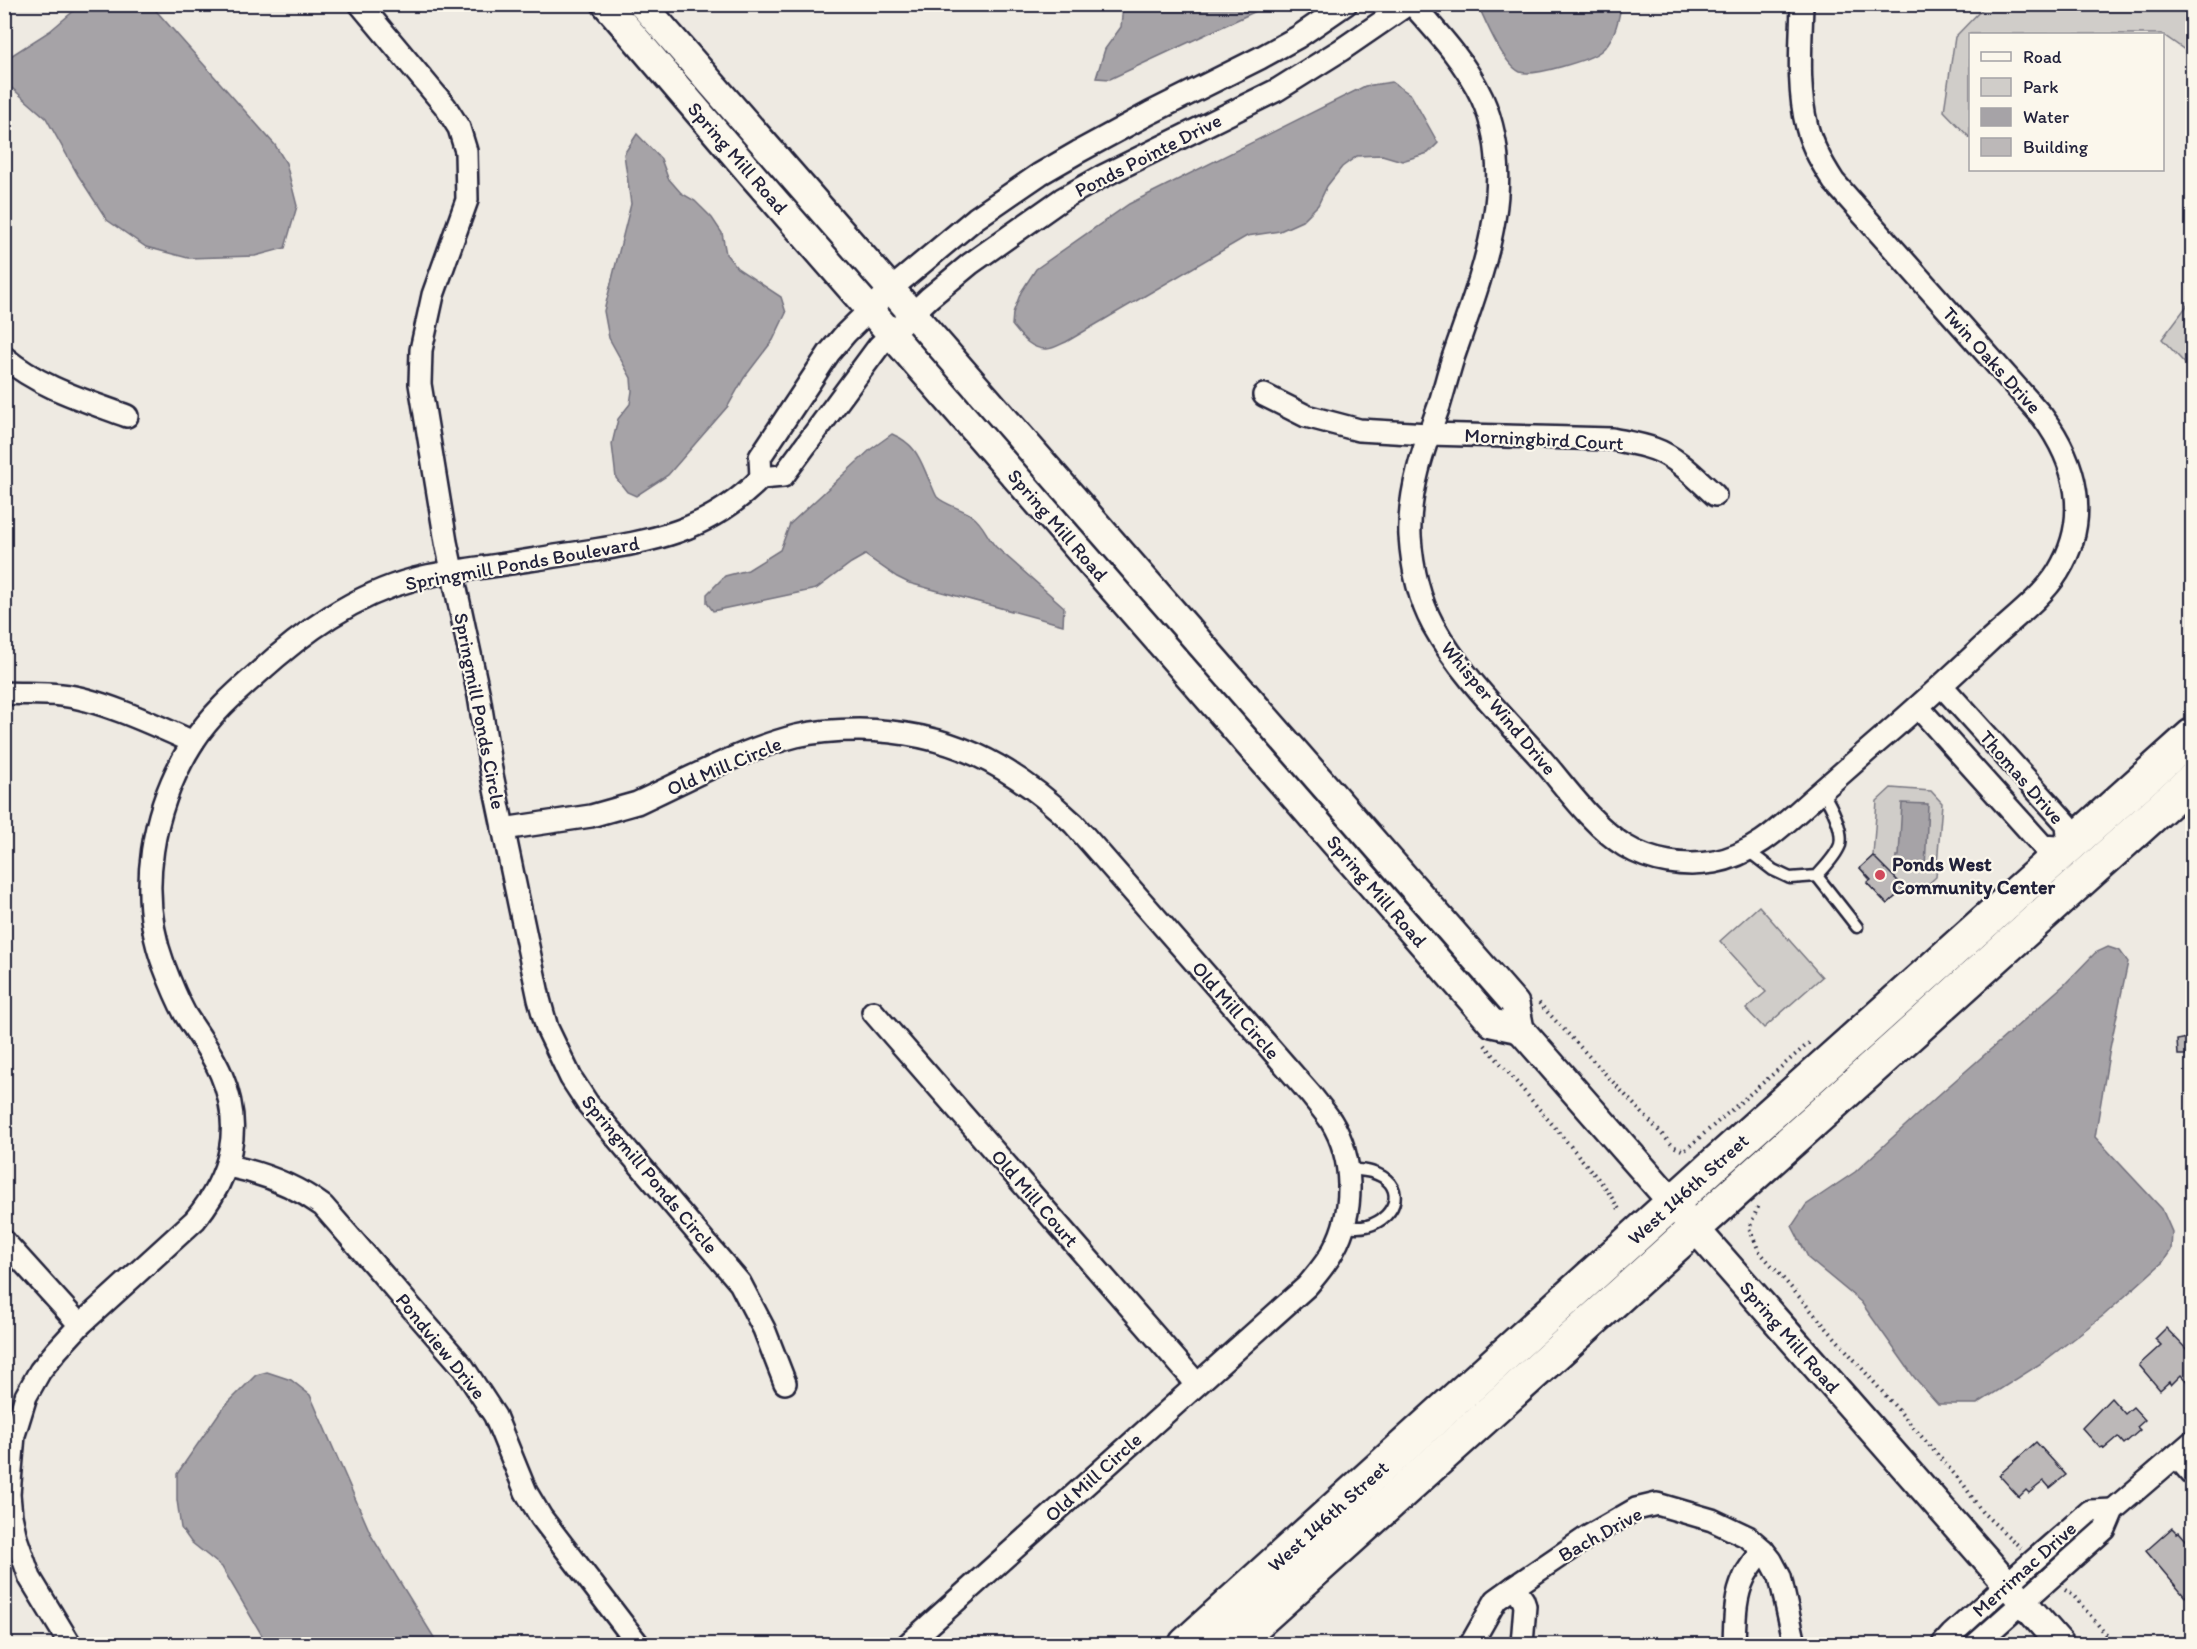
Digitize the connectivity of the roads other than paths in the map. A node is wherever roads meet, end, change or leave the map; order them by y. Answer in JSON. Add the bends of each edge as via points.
{"nodes":[{"id":1,"x":360,"y":4,"type":"edge"},
{"id":2,"x":606,"y":4,"type":"edge"},
{"id":3,"x":642,"y":4,"type":"edge"},
{"id":4,"x":1346,"y":4,"type":"edge"},
{"id":5,"x":1410,"y":4,"type":"edge"},
{"id":6,"x":1802,"y":4,"type":"edge"},
{"id":7,"x":880,"y":300,"type":"junction"},
{"id":8,"x":901,"y":324,"type":"junction"},
{"id":9,"x":4,"y":357,"type":"edge"},
{"id":10,"x":1264,"y":395,"type":"dead end"},
{"id":11,"x":127,"y":416,"type":"dead end"},
{"id":12,"x":1428,"y":435,"type":"junction"},
{"id":13,"x":761,"y":478,"type":"junction"},
{"id":14,"x":1715,"y":495,"type":"dead end"},
{"id":15,"x":453,"y":572,"type":"junction"},
{"id":16,"x":4,"y":693,"type":"edge"},
{"id":17,"x":1929,"y":697,"type":"junction"},
{"id":18,"x":2193,"y":736,"type":"edge"},
{"id":19,"x":193,"y":742,"type":"junction"},
{"id":20,"x":2193,"y":780,"type":"edge"},
{"id":21,"x":1822,"y":791,"type":"junction"},
{"id":22,"x":503,"y":829,"type":"junction"},
{"id":23,"x":2069,"y":848,"type":"junction"},
{"id":24,"x":1747,"y":850,"type":"junction"},
{"id":25,"x":2091,"y":872,"type":"junction"},
{"id":26,"x":1817,"y":876,"type":"junction"},
{"id":27,"x":1857,"y":927,"type":"dead end"},
{"id":28,"x":873,"y":1012,"type":"dead end"},
{"id":29,"x":228,"y":1166,"type":"junction"},
{"id":30,"x":1347,"y":1169,"type":"junction"},
{"id":31,"x":1671,"y":1204,"type":"junction"},
{"id":32,"x":1344,"y":1226,"type":"junction"},
{"id":33,"x":1694,"y":1229,"type":"junction"},
{"id":34,"x":4,"y":1241,"type":"edge"},
{"id":35,"x":80,"y":1325,"type":"junction"},
{"id":36,"x":785,"y":1383,"type":"dead end"},
{"id":37,"x":1197,"y":1383,"type":"junction"},
{"id":38,"x":2193,"y":1442,"type":"edge"},
{"id":39,"x":2176,"y":1456,"type":"junction"},
{"id":40,"x":8,"y":1457,"type":"edge"},
{"id":41,"x":2193,"y":1474,"type":"edge"},
{"id":42,"x":2113,"y":1510,"type":"junction"},
{"id":43,"x":1763,"y":1550,"type":"junction"},
{"id":44,"x":1514,"y":1587,"type":"junction"},
{"id":45,"x":2015,"y":1593,"type":"junction"},
{"id":46,"x":1218,"y":1615,"type":"junction"},
{"id":47,"x":1239,"y":1643,"type":"edge"},
{"id":48,"x":70,"y":1644,"type":"edge"},
{"id":49,"x":638,"y":1644,"type":"edge"},
{"id":50,"x":908,"y":1644,"type":"edge"},
{"id":51,"x":1186,"y":1644,"type":"edge"},
{"id":52,"x":1471,"y":1644,"type":"edge"},
{"id":53,"x":1522,"y":1644,"type":"edge"},
{"id":54,"x":1734,"y":1644,"type":"edge"},
{"id":55,"x":1796,"y":1644,"type":"edge"},
{"id":56,"x":1943,"y":1644,"type":"edge"},
{"id":57,"x":1976,"y":1644,"type":"edge"},
{"id":58,"x":2060,"y":1644,"type":"edge"}],
"edges":[{"from":1,"to":15,"type":"street","name":"Springmill Ponds Circle","via":[[445,106],[459,128],[466,151],[467,200],[433,295],[421,350],[420,384],[426,429]]},
{"from":2,"to":7,"type":"street","name":"Spring Mill Road"},
{"from":3,"to":7,"type":"street","name":"Spring Mill Road"},
{"from":4,"to":7,"type":"street","name":"Ponds Pointe Drive","via":[[1307,32],[1040,174],[976,218]]},
{"from":5,"to":8,"type":"street","name":"Ponds Pointe Drive","via":[[1277,90],[1062,199],[970,264]]},
{"from":5,"to":12,"type":"street","name":"Whisper Wind Drive","via":[[1453,51],[1478,90],[1492,126],[1497,170],[1497,209],[1486,257]]},
{"from":6,"to":17,"type":"street","name":"Twin Oaks Drive","via":[[1802,100],[1807,127],[1822,164],[1833,182],[2042,416],[2058,438],[2074,479],[2074,524],[2070,546],[2057,573]]},
{"from":7,"to":8,"type":"street","name":"Spring Mill Road"},
{"from":7,"to":13,"type":"street","via":[[829,353],[760,457]]},
{"from":8,"to":13,"type":"street","name":"Springmill Ponds Boulevard","via":[[863,365],[783,476]]},
{"from":8,"to":31,"type":"street","name":"Spring Mill Road","via":[[1515,1004],[1520,1029]]},
{"from":9,"to":11,"type":"street","via":[[40,381]]},
{"from":10,"to":12,"type":"street","name":"Morningbird Court","via":[[1306,416],[1359,430]]},
{"from":12,"to":14,"type":"street","name":"Morningbird Court","via":[[1612,439],[1637,444],[1656,449]]},
{"from":12,"to":24,"type":"street","name":"Whisper Wind Drive","via":[[1411,508],[1413,561],[1431,621],[1462,669],[1592,818],[1627,847],[1666,862],[1689,864],[1714,862]]},
{"from":13,"to":15,"type":"street","name":"Springmill Ponds Boulevard","via":[[717,515],[672,535],[633,545]]},
{"from":15,"to":19,"type":"street","name":"Springmill Ponds Boulevard","via":[[389,587],[321,622],[240,689]]},
{"from":15,"to":22,"type":"street","name":"Springmill Ponds Circle"},
{"from":16,"to":19,"type":"street","via":[[81,699]]},
{"from":17,"to":21,"type":"street","name":"Whisper Wind Drive"},
{"from":17,"to":23,"type":"street","name":"Thomas Drive","via":[[2067,824]]},
{"from":17,"to":23,"type":"street","name":"Thomas Drive","via":[[2043,846]]},
{"from":18,"to":23,"type":"main road","name":"West 146th Street"},
{"from":19,"to":29,"type":"street","name":"Springmill Ponds Boulevard","via":[[166,795],[157,824],[150,864],[153,917],[162,962],[174,992],[227,1089],[233,1127]]},
{"from":20,"to":25,"type":"main road","name":"West 146th Street"},
{"from":21,"to":24,"type":"street","name":"Whisper Wind Drive","via":[[1773,834]]},
{"from":21,"to":26,"type":"lane","via":[[1838,821],[1840,844]]},
{"from":22,"to":30,"type":"street","name":"Old Mill Circle","via":[[615,811],[762,746],[798,736],[836,730],[874,731],[950,743],[1016,776],[1074,824],[1311,1095],[1336,1131]]},
{"from":22,"to":36,"type":"street","name":"Springmill Ponds Circle","via":[[539,999],[560,1059],[588,1104],[740,1283],[764,1329]]},
{"from":23,"to":25,"type":"street"},
{"from":23,"to":31,"type":"main road","name":"West 146th Street"},
{"from":24,"to":26,"type":"lane","via":[[1790,878]]},
{"from":25,"to":33,"type":"main road","name":"West 146th Street"},
{"from":26,"to":27,"type":"lane"},
{"from":28,"to":37,"type":"street","name":"Old Mill Court"},
{"from":29,"to":35,"type":"street","name":"Springmill Ponds Boulevard","via":[[218,1189],[195,1220]]},
{"from":29,"to":49,"type":"street","name":"Pondview Drive","via":[[285,1183],[323,1206],[463,1367],[495,1416],[526,1492],[541,1517]]},
{"from":30,"to":32,"type":"street","name":"Old Mill Circle","via":[[1349,1197]]},
{"from":30,"to":32,"type":"lane","via":[[1372,1172],[1394,1190],[1395,1198],[1388,1215],[1378,1222]]},
{"from":31,"to":33,"type":"street","name":"Spring Mill Road"},
{"from":31,"to":46,"type":"main road","name":"West 146th Street"},
{"from":32,"to":37,"type":"street","name":"Old Mill Circle","via":[[1324,1267]]},
{"from":33,"to":45,"type":"street","name":"Spring Mill Road"},
{"from":33,"to":47,"type":"main road","name":"West 146th Street"},
{"from":34,"to":35,"type":"street"},
{"from":35,"to":40,"type":"street","name":"Springmill Ponds Boulevard","via":[[40,1371],[26,1396]]},
{"from":37,"to":50,"type":"street","name":"Old Mill Circle"},
{"from":38,"to":39,"type":"street","name":"Merrimac Drive"},
{"from":39,"to":41,"type":"street"},
{"from":39,"to":42,"type":"street","name":"Merrimac Drive"},
{"from":40,"to":48,"type":"street","name":"Springmill Ponds Boulevard","via":[[16,1538],[30,1578]]},
{"from":42,"to":45,"type":"street","name":"Merrimac Drive","via":[[2105,1529],[2047,1580]]},
{"from":42,"to":45,"type":"street","name":"Merrimac Drive","via":[[2090,1511],[2032,1562]]},
{"from":43,"to":44,"type":"street","name":"Bach Drive","via":[[1748,1537],[1712,1520],[1656,1504],[1636,1509],[1589,1536]]},
{"from":43,"to":54,"type":"street","via":[[1744,1577],[1739,1592]]},
{"from":43,"to":55,"type":"street","name":"Bach Drive","via":[[1780,1577]]},
{"from":44,"to":52,"type":"street","name":"Bach Drive","via":[[1496,1600]]},
{"from":44,"to":53,"type":"street","via":[[1524,1606]]},
{"from":45,"to":56,"type":"street","name":"Merrimac Drive"},
{"from":45,"to":57,"type":"street","name":"Merrimac Drive"},
{"from":45,"to":58,"type":"street","name":"Spring Mill Road"},
{"from":46,"to":47,"type":"street"},
{"from":46,"to":51,"type":"main road","name":"West 146th Street"}]}
